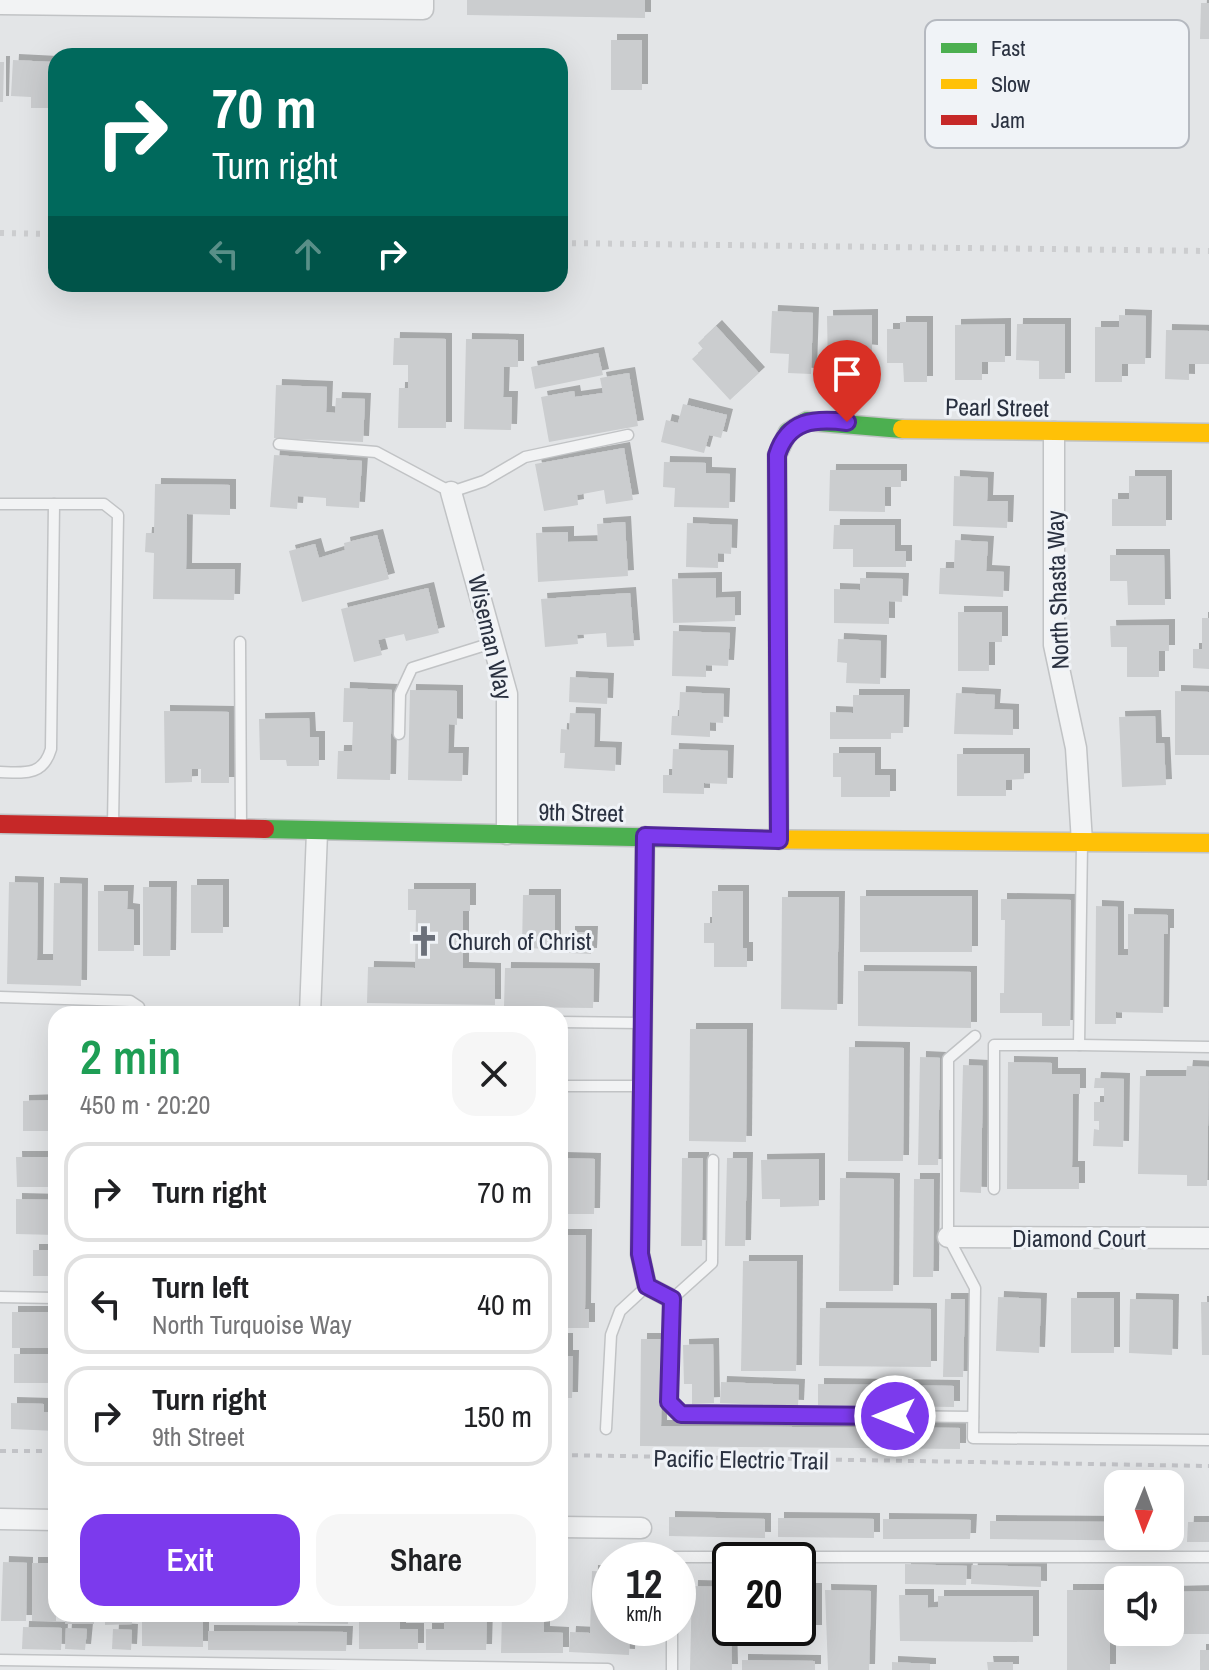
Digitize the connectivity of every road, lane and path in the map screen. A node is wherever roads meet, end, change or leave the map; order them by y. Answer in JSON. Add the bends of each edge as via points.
{"nodes":[{"id":1,"x":0,"y":4,"type":"edge"},
{"id":2,"x":423,"y":5,"type":"edge"},
{"id":3,"x":1054,"y":432,"type":"junction"},
{"id":4,"x":1209,"y":433,"type":"edge"},
{"id":5,"x":628,"y":435,"type":"dead end"},
{"id":6,"x":279,"y":444,"type":"dead end"},
{"id":7,"x":451,"y":492,"type":"junction"},
{"id":8,"x":0,"y":504,"type":"edge"},
{"id":9,"x":54,"y":504,"type":"junction"},
{"id":10,"x":240,"y":642,"type":"dead end"},
{"id":11,"x":495,"y":642,"type":"junction"},
{"id":12,"x":399,"y":734,"type":"dead end"},
{"id":13,"x":0,"y":772,"type":"edge"},
{"id":14,"x":0,"y":824,"type":"edge"},
{"id":15,"x":113,"y":827,"type":"junction"},
{"id":16,"x":241,"y":830,"type":"junction"},
{"id":17,"x":317,"y":832,"type":"junction"},
{"id":18,"x":507,"y":834,"type":"junction"},
{"id":19,"x":645,"y":836,"type":"junction"},
{"id":20,"x":779,"y":840,"type":"junction"},
{"id":21,"x":1082,"y":842,"type":"junction"},
{"id":22,"x":1209,"y":843,"type":"edge"},
{"id":23,"x":0,"y":997,"type":"edge"},
{"id":24,"x":138,"y":1006,"type":"edge"},
{"id":25,"x":310,"y":1006,"type":"edge"},
{"id":26,"x":568,"y":1022,"type":"edge"},
{"id":27,"x":641,"y":1023,"type":"junction"},
{"id":28,"x":975,"y":1036,"type":"dead end"},
{"id":29,"x":1079,"y":1045,"type":"junction"},
{"id":30,"x":1209,"y":1047,"type":"edge"},
{"id":31,"x":568,"y":1086,"type":"edge"},
{"id":32,"x":639,"y":1086,"type":"junction"},
{"id":33,"x":713,"y":1160,"type":"dead end"},
{"id":34,"x":994,"y":1189,"type":"dead end"},
{"id":35,"x":948,"y":1237,"type":"junction"},
{"id":36,"x":1209,"y":1238,"type":"edge"},
{"id":37,"x":647,"y":1286,"type":"junction"},
{"id":38,"x":0,"y":1297,"type":"edge"},
{"id":39,"x":48,"y":1298,"type":"edge"},
{"id":40,"x":672,"y":1299,"type":"junction"},
{"id":41,"x":973,"y":1417,"type":"junction"},
{"id":42,"x":606,"y":1429,"type":"dead end"},
{"id":43,"x":1209,"y":1440,"type":"edge"},
{"id":44,"x":0,"y":1451,"type":"edge"},
{"id":45,"x":48,"y":1451,"type":"edge"},
{"id":46,"x":568,"y":1455,"type":"edge"},
{"id":47,"x":1209,"y":1466,"type":"edge"},
{"id":48,"x":0,"y":1519,"type":"edge"},
{"id":49,"x":48,"y":1520,"type":"edge"},
{"id":50,"x":568,"y":1527,"type":"edge"},
{"id":51,"x":641,"y":1528,"type":"dead end"},
{"id":52,"x":696,"y":1557,"type":"edge"},
{"id":53,"x":1209,"y":1557,"type":"edge"},
{"id":54,"x":672,"y":1646,"type":"edge"},
{"id":55,"x":0,"y":1660,"type":"edge"},
{"id":56,"x":608,"y":1669,"type":"edge"},
{"id":57,"x":672,"y":1670,"type":"edge"}],
"edges":[{"from":1,"to":2,"type":"street"},
{"from":3,"to":4,"type":"street","name":"Pearl Street"},
{"from":3,"to":20,"type":"street","name":"Pearl Street","via":[[888,429],[819,420],[788,432],[776,472]]},
{"from":3,"to":21,"type":"street","name":"North Shasta Way","via":[[1054,645],[1076,748]]},
{"from":5,"to":7,"type":"lane","via":[[525,457],[484,481]]},
{"from":6,"to":7,"type":"lane","via":[[376,452]]},
{"from":7,"to":11,"type":"street","name":"Wiseman Way"},
{"from":8,"to":9,"type":"lane"},
{"from":9,"to":13,"type":"lane","via":[[51,749],[47,764],[33,773]]},
{"from":9,"to":15,"type":"lane","via":[[104,504],[118,515]]},
{"from":10,"to":16,"type":"lane"},
{"from":11,"to":12,"type":"lane","via":[[412,668],[400,694]]},
{"from":11,"to":18,"type":"street","name":"Wiseman Way","via":[[507,694]]},
{"from":14,"to":15,"type":"street","name":"9th Street"},
{"from":15,"to":16,"type":"street","name":"9th Street"},
{"from":16,"to":17,"type":"street","name":"9th Street"},
{"from":17,"to":18,"type":"street","name":"9th Street"},
{"from":17,"to":25,"type":"street"},
{"from":18,"to":19,"type":"street","name":"9th Street"},
{"from":19,"to":20,"type":"street","name":"9th Street"},
{"from":19,"to":27,"type":"street"},
{"from":20,"to":21,"type":"street","name":"9th Street"},
{"from":21,"to":22,"type":"street","name":"9th Street"},
{"from":21,"to":29,"type":"lane"},
{"from":23,"to":24,"type":"lane","via":[[130,1001]]},
{"from":26,"to":27,"type":"lane"},
{"from":27,"to":32,"type":"street"},
{"from":28,"to":35,"type":"lane","via":[[948,1059]]},
{"from":29,"to":30,"type":"lane"},
{"from":29,"to":34,"type":"lane","via":[[994,1045]]},
{"from":31,"to":32,"type":"lane"},
{"from":32,"to":37,"type":"street","via":[[640,1254]]},
{"from":33,"to":40,"type":"lane","via":[[712,1263]]},
{"from":35,"to":36,"type":"street","name":"Diamond Court"},
{"from":35,"to":41,"type":"lane","via":[[975,1288]]},
{"from":37,"to":40,"type":"street"},
{"from":37,"to":42,"type":"lane","via":[[620,1311],[611,1335]]},
{"from":38,"to":39,"type":"lane"},
{"from":40,"to":41,"type":"lane","via":[[669,1402],[681,1414]]},
{"from":41,"to":43,"type":"lane","via":[[973,1438]]},
{"from":44,"to":45,"type":"path"},
{"from":46,"to":47,"type":"path","name":"Pacific Electric Trail"},
{"from":48,"to":49,"type":"street"},
{"from":50,"to":51,"type":"street"},
{"from":52,"to":53,"type":"lane"},
{"from":54,"to":57,"type":"lane"},
{"from":55,"to":56,"type":"lane"}]}
